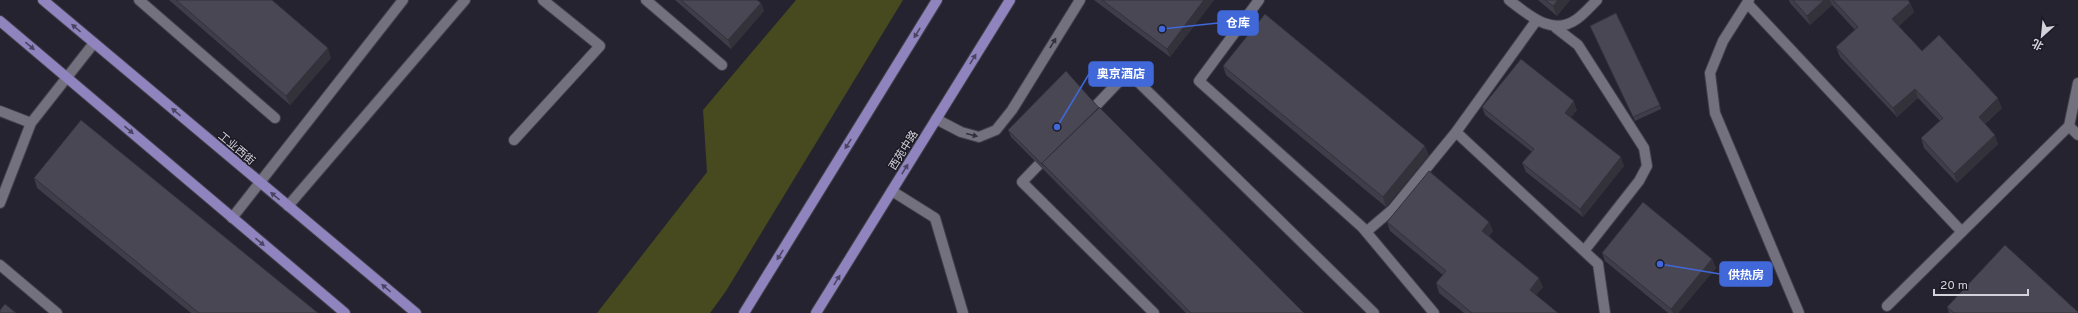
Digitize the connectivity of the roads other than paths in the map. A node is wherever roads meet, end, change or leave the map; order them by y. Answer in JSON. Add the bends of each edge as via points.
{"nodes":[{"id":1,"x":43,"y":0,"type":"edge"},
{"id":2,"x":139,"y":0,"type":"edge"},
{"id":3,"x":403,"y":0,"type":"edge"},
{"id":4,"x":465,"y":0,"type":"edge"},
{"id":5,"x":543,"y":0,"type":"edge"},
{"id":6,"x":646,"y":0,"type":"edge"},
{"id":7,"x":937,"y":0,"type":"edge"},
{"id":8,"x":1010,"y":0,"type":"edge"},
{"id":9,"x":1080,"y":0,"type":"edge"},
{"id":10,"x":1258,"y":0,"type":"edge"},
{"id":11,"x":1509,"y":0,"type":"edge"},
{"id":12,"x":1597,"y":0,"type":"edge"},
{"id":13,"x":1748,"y":2,"type":"edge"},
{"id":14,"x":0,"y":21,"type":"edge"},
{"id":15,"x":1536,"y":21,"type":"junction"},
{"id":16,"x":1556,"y":28,"type":"junction"},
{"id":17,"x":94,"y":43,"type":"junction"},
{"id":18,"x":722,"y":65,"type":"dead end"},
{"id":19,"x":66,"y":77,"type":"junction"},
{"id":20,"x":2078,"y":82,"type":"edge"},
{"id":21,"x":0,"y":111,"type":"edge"},
{"id":22,"x":275,"y":118,"type":"dead end"},
{"id":23,"x":936,"y":119,"type":"junction"},
{"id":24,"x":1081,"y":121,"type":"edge"},
{"id":25,"x":31,"y":123,"type":"junction"},
{"id":26,"x":2070,"y":126,"type":"junction"},
{"id":27,"x":1456,"y":132,"type":"junction"},
{"id":28,"x":2078,"y":135,"type":"edge"},
{"id":29,"x":514,"y":140,"type":"dead end"},
{"id":30,"x":1054,"y":148,"type":"edge"},
{"id":31,"x":260,"y":183,"type":"junction"},
{"id":32,"x":892,"y":191,"type":"junction"},
{"id":33,"x":0,"y":203,"type":"edge"},
{"id":34,"x":288,"y":206,"type":"junction"},
{"id":35,"x":232,"y":218,"type":"junction"},
{"id":36,"x":1366,"y":232,"type":"junction"},
{"id":37,"x":1962,"y":232,"type":"junction"},
{"id":38,"x":1584,"y":251,"type":"junction"},
{"id":39,"x":0,"y":265,"type":"edge"},
{"id":40,"x":1887,"y":306,"type":"dead end"},
{"id":41,"x":57,"y":313,"type":"edge"},
{"id":42,"x":345,"y":313,"type":"edge"},
{"id":43,"x":416,"y":313,"type":"edge"},
{"id":44,"x":744,"y":313,"type":"edge"},
{"id":45,"x":816,"y":313,"type":"edge"},
{"id":46,"x":963,"y":313,"type":"edge"},
{"id":47,"x":1154,"y":313,"type":"edge"},
{"id":48,"x":1374,"y":313,"type":"edge"},
{"id":49,"x":1434,"y":313,"type":"edge"},
{"id":50,"x":1604,"y":313,"type":"edge"},
{"id":51,"x":1799,"y":313,"type":"edge"}],
"edges":[{"from":17,"to":1,"type":"main road","name":"工业西街","one_way":true},
{"from":2,"to":22,"type":"street"},
{"from":3,"to":31,"type":"street"},
{"from":4,"to":34,"type":"street"},
{"from":5,"to":29,"type":"street","via":[[600,46]]},
{"from":6,"to":18,"type":"street"},
{"from":7,"to":44,"type":"main road","one_way":true},
{"from":23,"to":8,"type":"main road","name":"西苑中路","one_way":true},
{"from":23,"to":9,"type":"street","one_way":true,"via":[[961,132],[979,137],[996,130],[1012,110]]},
{"from":10,"to":36,"type":"street","via":[[1199,81]]},
{"from":11,"to":15,"type":"street"},
{"from":12,"to":16,"type":"street","via":[[1576,20]]},
{"from":13,"to":37,"type":"street"},
{"from":13,"to":51,"type":"street","via":[[1723,41],[1710,74],[1715,113]]},
{"from":14,"to":19,"type":"main road","one_way":true},
{"from":15,"to":16,"type":"street"},
{"from":15,"to":27,"type":"street"},
{"from":16,"to":38,"type":"street","via":[[1578,45],[1644,148],[1647,166],[1639,181]]},
{"from":17,"to":19,"type":"street"},
{"from":31,"to":17,"type":"main road","name":"工业西街","one_way":true},
{"from":19,"to":25,"type":"street"},
{"from":19,"to":35,"type":"main road","one_way":true},
{"from":20,"to":26,"type":"street"},
{"from":21,"to":25,"type":"street"},
{"from":32,"to":23,"type":"main road","name":"西苑中路","one_way":true},
{"from":24,"to":48,"type":"street","via":[[1128,72]]},
{"from":25,"to":33,"type":"street"},
{"from":26,"to":28,"type":"street"},
{"from":26,"to":37,"type":"street"},
{"from":27,"to":36,"type":"street","via":[[1393,209]]},
{"from":27,"to":38,"type":"street"},
{"from":30,"to":47,"type":"street","via":[[1022,182]]},
{"from":34,"to":31,"type":"main road","name":"工业西街","one_way":true},
{"from":31,"to":35,"type":"street"},
{"from":45,"to":32,"type":"main road","name":"西苑中路","one_way":true},
{"from":32,"to":46,"type":"street","via":[[935,218]]},
{"from":43,"to":34,"type":"main road","name":"工业西街","one_way":true},
{"from":35,"to":42,"type":"main road","one_way":true},
{"from":36,"to":49,"type":"street"},
{"from":37,"to":40,"type":"street"},
{"from":38,"to":50,"type":"street","via":[[1598,264]]},
{"from":39,"to":41,"type":"street"}]}
